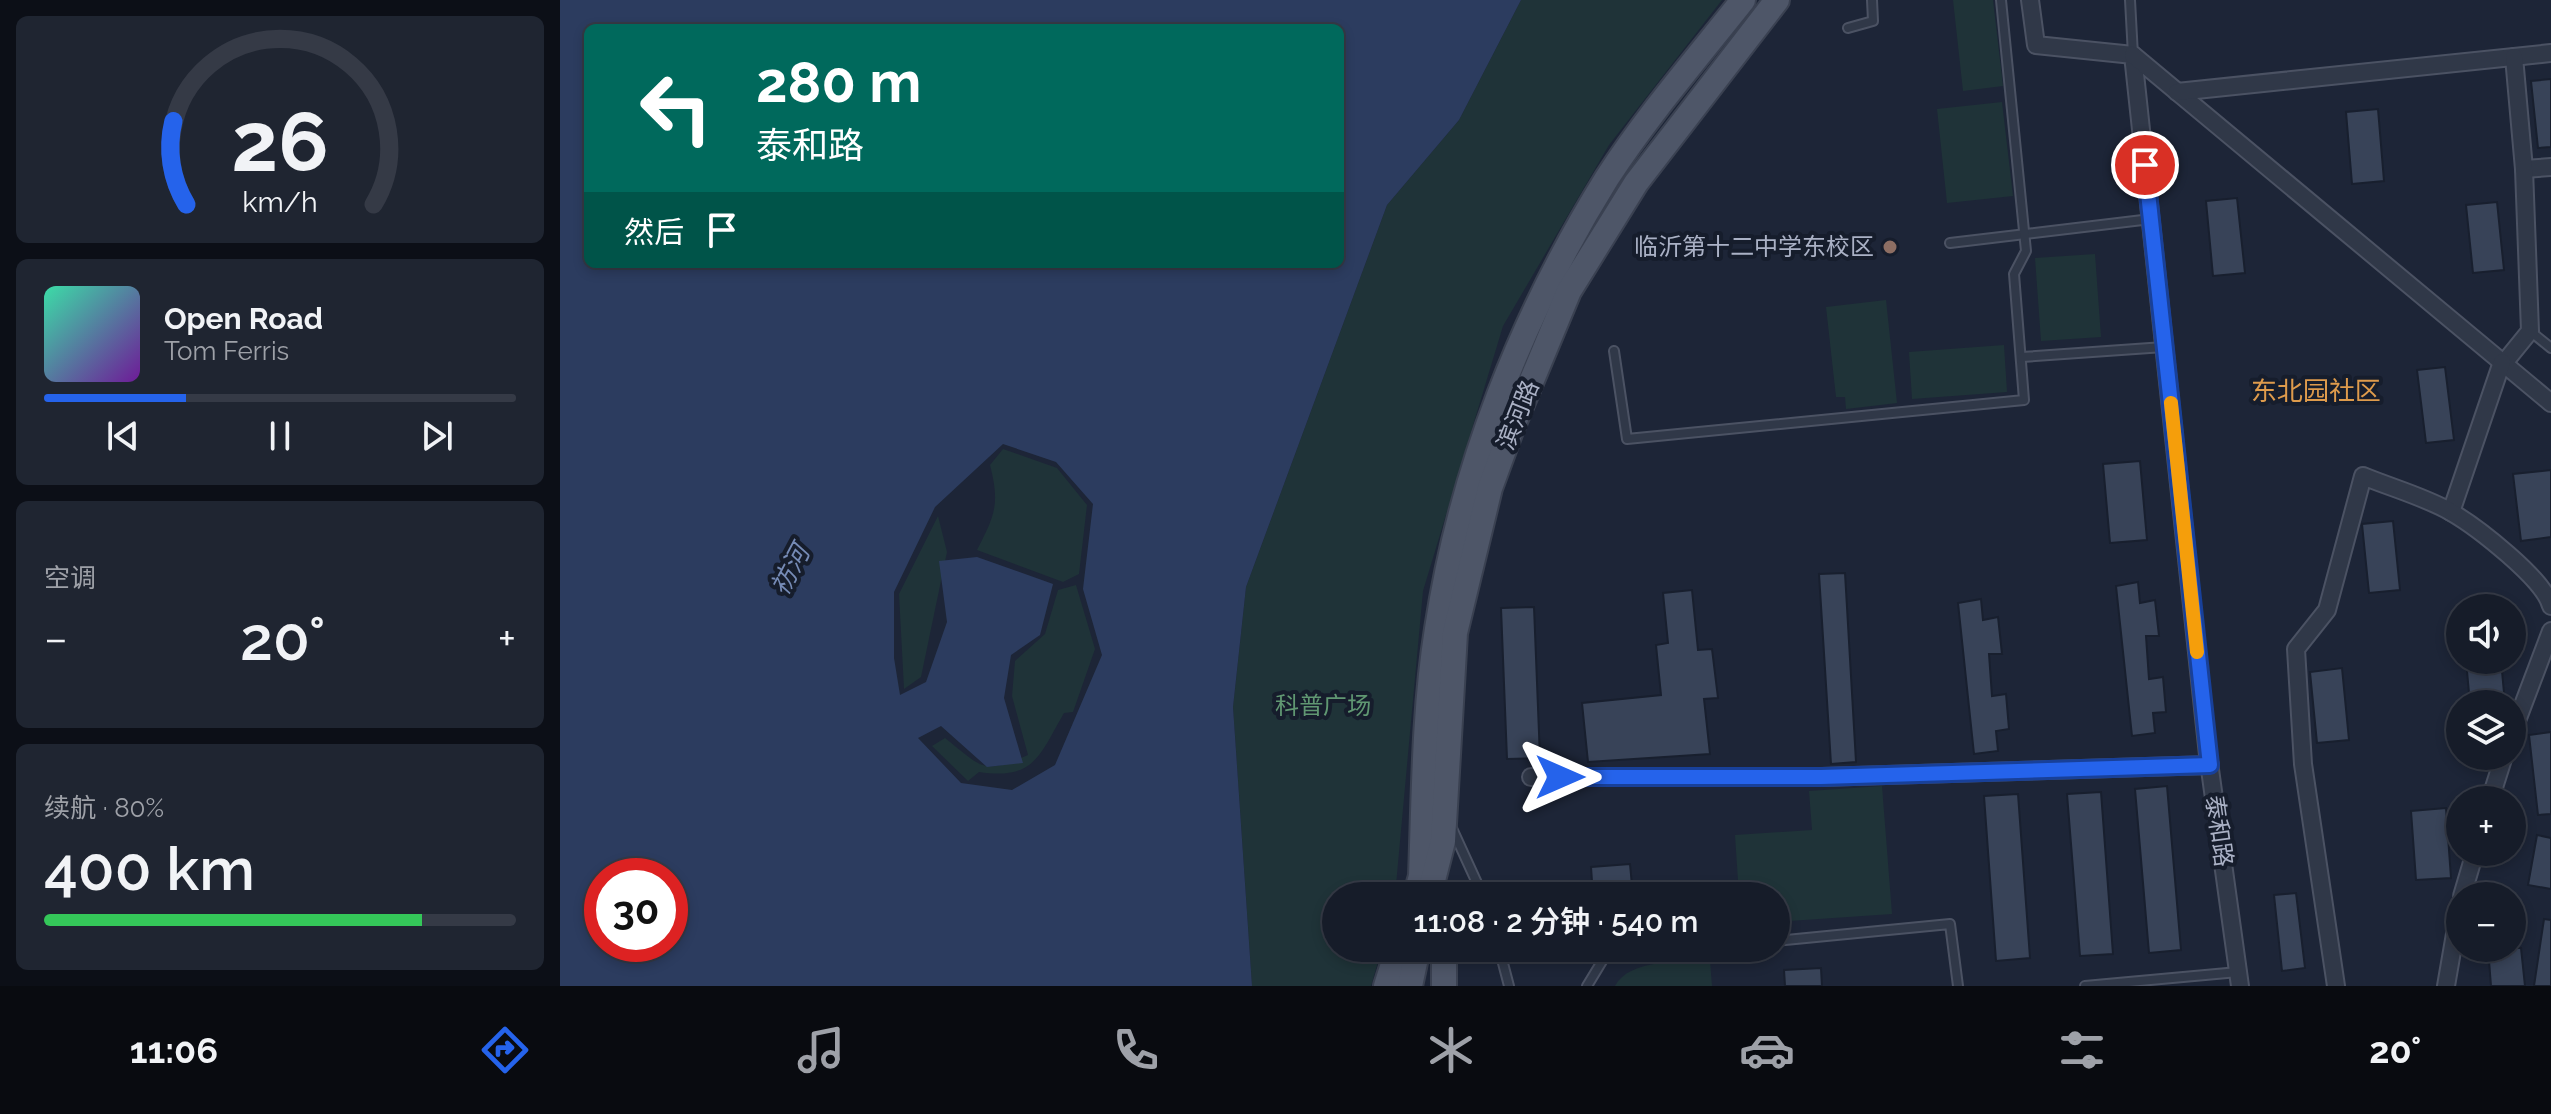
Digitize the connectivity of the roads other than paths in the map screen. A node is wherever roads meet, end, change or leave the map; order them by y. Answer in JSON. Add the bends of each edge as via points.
{"nodes":[{"id":1,"x":1743,"y":0,"type":"edge"},
{"id":2,"x":1777,"y":0,"type":"edge"},
{"id":3,"x":1872,"y":0,"type":"edge"},
{"id":4,"x":2001,"y":0,"type":"edge"},
{"id":5,"x":2030,"y":0,"type":"edge"},
{"id":6,"x":2130,"y":0,"type":"edge"},
{"id":7,"x":1848,"y":28,"type":"dead end"},
{"id":8,"x":2551,"y":53,"type":"edge"},
{"id":9,"x":2133,"y":55,"type":"junction"},
{"id":10,"x":2514,"y":57,"type":"junction"},
{"id":11,"x":2177,"y":92,"type":"junction"},
{"id":12,"x":2551,"y":167,"type":"edge"},
{"id":13,"x":2524,"y":169,"type":"junction"},
{"id":14,"x":2151,"y":219,"type":"junction"},
{"id":15,"x":2024,"y":235,"type":"junction"},
{"id":16,"x":1950,"y":243,"type":"dead end"},
{"id":17,"x":2530,"y":331,"type":"junction"},
{"id":18,"x":2165,"y":347,"type":"junction"},
{"id":19,"x":2551,"y":348,"type":"edge"},
{"id":20,"x":1614,"y":351,"type":"dead end"},
{"id":21,"x":2022,"y":357,"type":"junction"},
{"id":22,"x":2503,"y":362,"type":"junction"},
{"id":23,"x":2551,"y":403,"type":"edge"},
{"id":24,"x":2451,"y":512,"type":"junction"},
{"id":25,"x":2551,"y":606,"type":"edge"},
{"id":26,"x":2551,"y":631,"type":"edge"},
{"id":27,"x":2526,"y":697,"type":"edge"},
{"id":28,"x":2210,"y":765,"type":"junction"},
{"id":29,"x":1531,"y":777,"type":"dead end"},
{"id":30,"x":1444,"y":829,"type":"junction"},
{"id":31,"x":1419,"y":882,"type":"edge"},
{"id":32,"x":1432,"y":882,"type":"edge"},
{"id":33,"x":1444,"y":882,"type":"edge"},
{"id":34,"x":1475,"y":882,"type":"edge"},
{"id":35,"x":1790,"y":940,"type":"edge"},
{"id":36,"x":1394,"y":962,"type":"edge"},
{"id":37,"x":1415,"y":962,"type":"edge"},
{"id":38,"x":1444,"y":962,"type":"edge"},
{"id":39,"x":1503,"y":962,"type":"edge"},
{"id":40,"x":1602,"y":962,"type":"edge"},
{"id":41,"x":2449,"y":962,"type":"edge"},
{"id":42,"x":2239,"y":979,"type":"edge"},
{"id":43,"x":1386,"y":986,"type":"edge"},
{"id":44,"x":1410,"y":986,"type":"edge"},
{"id":45,"x":1444,"y":986,"type":"edge"},
{"id":46,"x":1509,"y":986,"type":"edge"},
{"id":47,"x":1587,"y":986,"type":"edge"},
{"id":48,"x":1958,"y":986,"type":"edge"},
{"id":49,"x":2085,"y":986,"type":"edge"},
{"id":50,"x":2336,"y":986,"type":"edge"},
{"id":51,"x":2446,"y":986,"type":"edge"}],
"edges":[{"from":1,"to":31,"type":"main road","name":"滨河路","via":[[1609,176],[1554,269],[1512,360],[1470,478],[1437,628]]},
{"from":2,"to":30,"type":"main road","name":"滨河路","via":[[1619,210],[1569,291],[1512,428],[1490,488],[1455,633]]},
{"from":3,"to":7,"type":"lane","via":[[1873,21]]},
{"from":4,"to":15,"type":"lane"},
{"from":5,"to":9,"type":"street","via":[[2036,45]]},
{"from":6,"to":9,"type":"lane"},
{"from":8,"to":10,"type":"street"},
{"from":9,"to":11,"type":"street"},
{"from":9,"to":14,"type":"street","name":"泰和路"},
{"from":10,"to":11,"type":"street"},
{"from":10,"to":13,"type":"street"},
{"from":11,"to":22,"type":"street"},
{"from":12,"to":13,"type":"street"},
{"from":13,"to":17,"type":"street"},
{"from":14,"to":15,"type":"lane"},
{"from":14,"to":18,"type":"street","name":"泰和路"},
{"from":15,"to":16,"type":"lane"},
{"from":15,"to":21,"type":"lane","via":[[2026,251],[2014,274]]},
{"from":17,"to":19,"type":"lane"},
{"from":17,"to":22,"type":"street"},
{"from":18,"to":21,"type":"lane"},
{"from":18,"to":28,"type":"street","name":"泰和路"},
{"from":20,"to":21,"type":"lane","via":[[1627,439],[2024,400]]},
{"from":22,"to":23,"type":"street"},
{"from":22,"to":24,"type":"street"},
{"from":24,"to":25,"type":"street","via":[[2528,574],[2548,593]]},
{"from":24,"to":50,"type":"street","via":[[2363,476],[2327,610],[2296,649],[2303,764]]},
{"from":26,"to":27,"type":"street"},
{"from":28,"to":29,"type":"street","via":[[1821,777]]},
{"from":28,"to":42,"type":"street","name":"泰和路"},
{"from":30,"to":32,"type":"main road","name":"滨河路"},
{"from":30,"to":33,"type":"main road"},
{"from":30,"to":34,"type":"lane"},
{"from":35,"to":48,"type":"lane","via":[[1950,924]]},
{"from":36,"to":43,"type":"main road"},
{"from":37,"to":44,"type":"main road"},
{"from":38,"to":45,"type":"main road"},
{"from":39,"to":46,"type":"lane"},
{"from":40,"to":47,"type":"lane"},
{"from":41,"to":51,"type":"street"},
{"from":42,"to":49,"type":"lane"}]}
